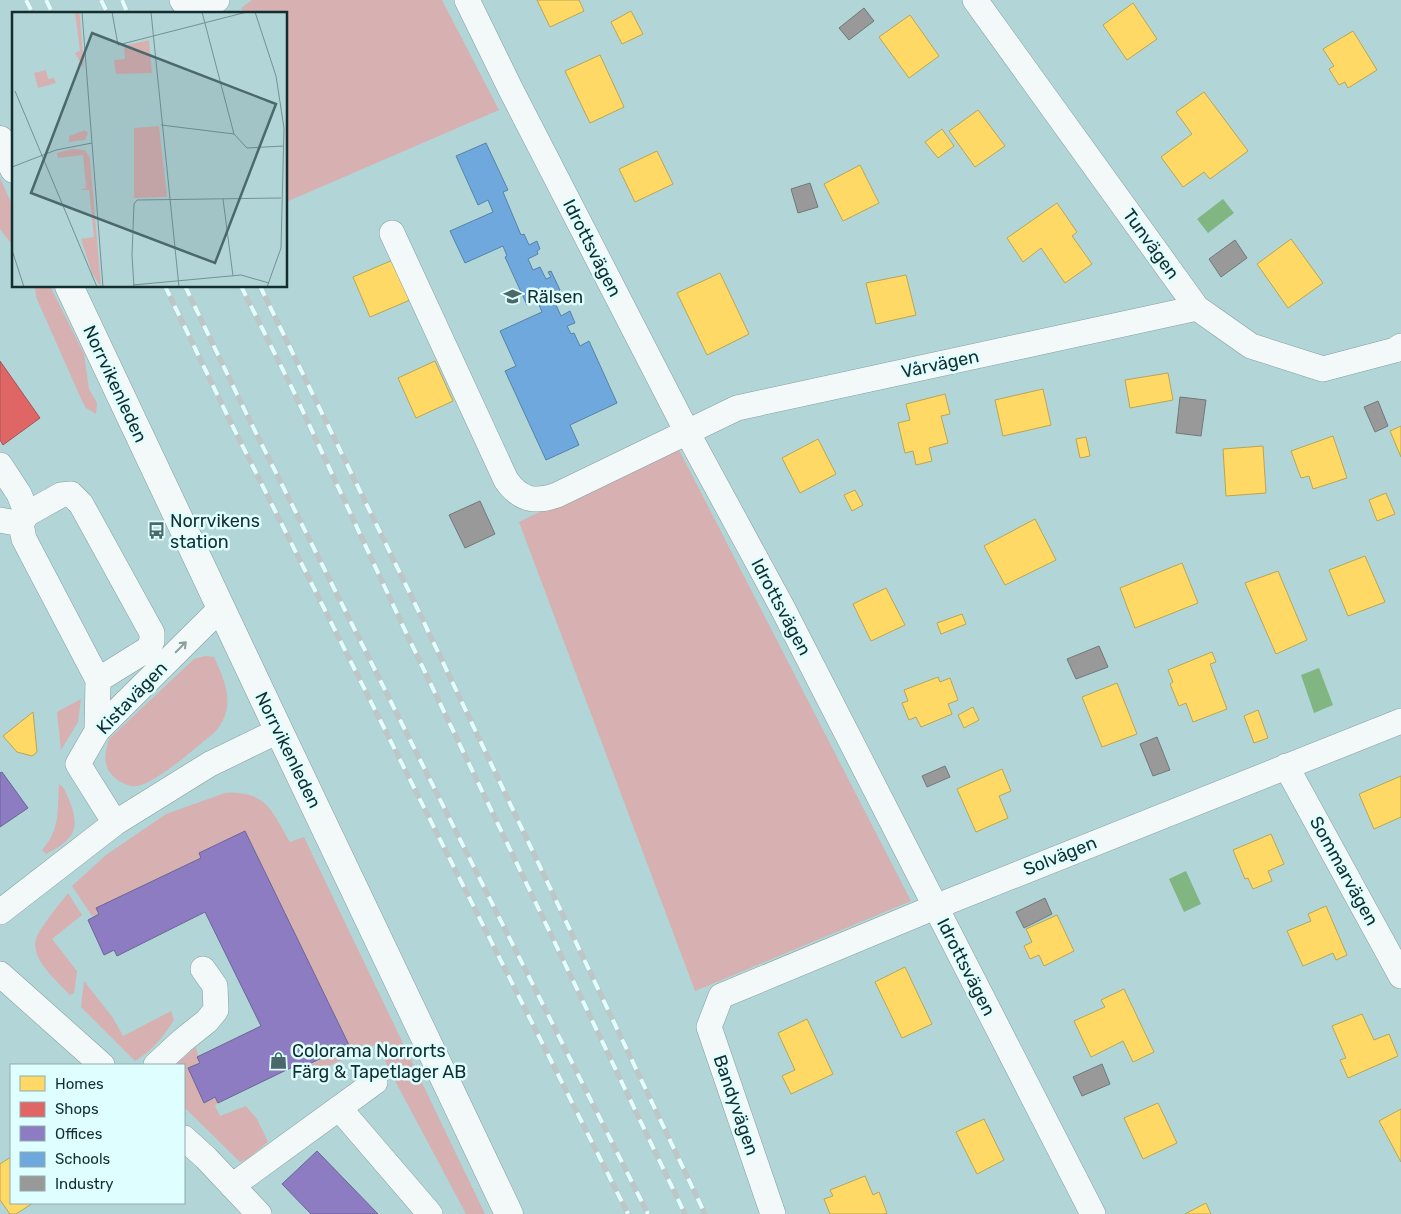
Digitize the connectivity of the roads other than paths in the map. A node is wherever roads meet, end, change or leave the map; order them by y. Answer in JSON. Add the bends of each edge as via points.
{"nodes":[{"id":1,"x":182,"y":0,"type":"edge"},
{"id":2,"x":217,"y":0,"type":"edge"},
{"id":3,"x":467,"y":0,"type":"edge"},
{"id":4,"x":975,"y":0,"type":"edge"},
{"id":5,"x":190,"y":12,"type":"edge"},
{"id":6,"x":196,"y":12,"type":"edge"},
{"id":7,"x":0,"y":140,"type":"edge"},
{"id":8,"x":12,"y":165,"type":"edge"},
{"id":9,"x":392,"y":233,"type":"dead end"},
{"id":10,"x":70,"y":288,"type":"edge"},
{"id":11,"x":1197,"y":308,"type":"junction"},
{"id":12,"x":1401,"y":346,"type":"edge"},
{"id":13,"x":686,"y":432,"type":"junction"},
{"id":14,"x":0,"y":465,"type":"edge"},
{"id":15,"x":16,"y":520,"type":"edge"},
{"id":16,"x":220,"y":609,"type":"junction"},
{"id":17,"x":98,"y":680,"type":"junction"},
{"id":18,"x":1401,"y":721,"type":"edge"},
{"id":19,"x":97,"y":731,"type":"junction"},
{"id":20,"x":278,"y":731,"type":"junction"},
{"id":21,"x":1286,"y":766,"type":"junction"},
{"id":22,"x":115,"y":823,"type":"junction"},
{"id":23,"x":935,"y":907,"type":"junction"},
{"id":24,"x":0,"y":912,"type":"edge"},
{"id":25,"x":203,"y":969,"type":"dead end"},
{"id":26,"x":0,"y":974,"type":"edge"},
{"id":27,"x":1401,"y":976,"type":"edge"},
{"id":28,"x":721,"y":996,"type":"joint"},
{"id":29,"x":101,"y":1064,"type":"edge"},
{"id":30,"x":157,"y":1064,"type":"edge"},
{"id":31,"x":375,"y":1082,"type":"dead end"},
{"id":32,"x":339,"y":1108,"type":"junction"},
{"id":33,"x":185,"y":1139,"type":"edge"},
{"id":34,"x":232,"y":1186,"type":"junction"},
{"id":35,"x":259,"y":1214,"type":"edge"},
{"id":36,"x":430,"y":1214,"type":"edge"},
{"id":37,"x":509,"y":1214,"type":"edge"},
{"id":38,"x":773,"y":1214,"type":"edge"},
{"id":39,"x":1093,"y":1214,"type":"edge"}],
"edges":[{"from":1,"to":5,"type":"street"},
{"from":2,"to":6,"type":"street"},
{"from":3,"to":13,"type":"street","name":"Idrottsvägen"},
{"from":4,"to":11,"type":"street","name":"Tunvägen"},
{"from":7,"to":8,"type":"main road"},
{"from":9,"to":13,"type":"street","name":"Vårvägen","via":[[514,492],[529,499],[543,500]]},
{"from":10,"to":16,"type":"main road","name":"Norrvikenleden"},
{"from":11,"to":12,"type":"street","name":"Tunvägen","via":[[1251,346],[1323,369]]},
{"from":11,"to":13,"type":"street","name":"Vårvägen","via":[[737,408]]},
{"from":13,"to":23,"type":"street","name":"Idrottsvägen","via":[[782,607]]},
{"from":14,"to":15,"type":"street","via":[[19,494]]},
{"from":15,"to":17,"type":"street"},
{"from":15,"to":17,"type":"street","via":[[61,495],[70,494],[81,504],[152,633],[148,650]]},
{"from":19,"to":16,"type":"street","name":"Kistavägen","one_way":true},
{"from":16,"to":20,"type":"main road","name":"Norrvikenleden"},
{"from":17,"to":19,"type":"street"},
{"from":18,"to":21,"type":"street","name":"Solvägen"},
{"from":19,"to":22,"type":"street","name":"Kistavägen","via":[[78,764]]},
{"from":20,"to":22,"type":"street","via":[[210,764]]},
{"from":20,"to":37,"type":"main road","name":"Norrvikenleden"},
{"from":21,"to":23,"type":"street","name":"Solvägen"},
{"from":21,"to":27,"type":"street","name":"Sommarvägen"},
{"from":22,"to":24,"type":"street"},
{"from":23,"to":28,"type":"street","name":"Solvägen"},
{"from":23,"to":39,"type":"street","name":"Idrottsvägen"},
{"from":25,"to":30,"type":"street","via":[[215,986],[216,1010]]},
{"from":26,"to":29,"type":"street"},
{"from":28,"to":38,"type":"street","name":"Bandyvägen","via":[[709,1027]]},
{"from":31,"to":32,"type":"street"},
{"from":32,"to":34,"type":"street"},
{"from":32,"to":36,"type":"street"},
{"from":33,"to":34,"type":"street"},
{"from":34,"to":35,"type":"street"}]}
